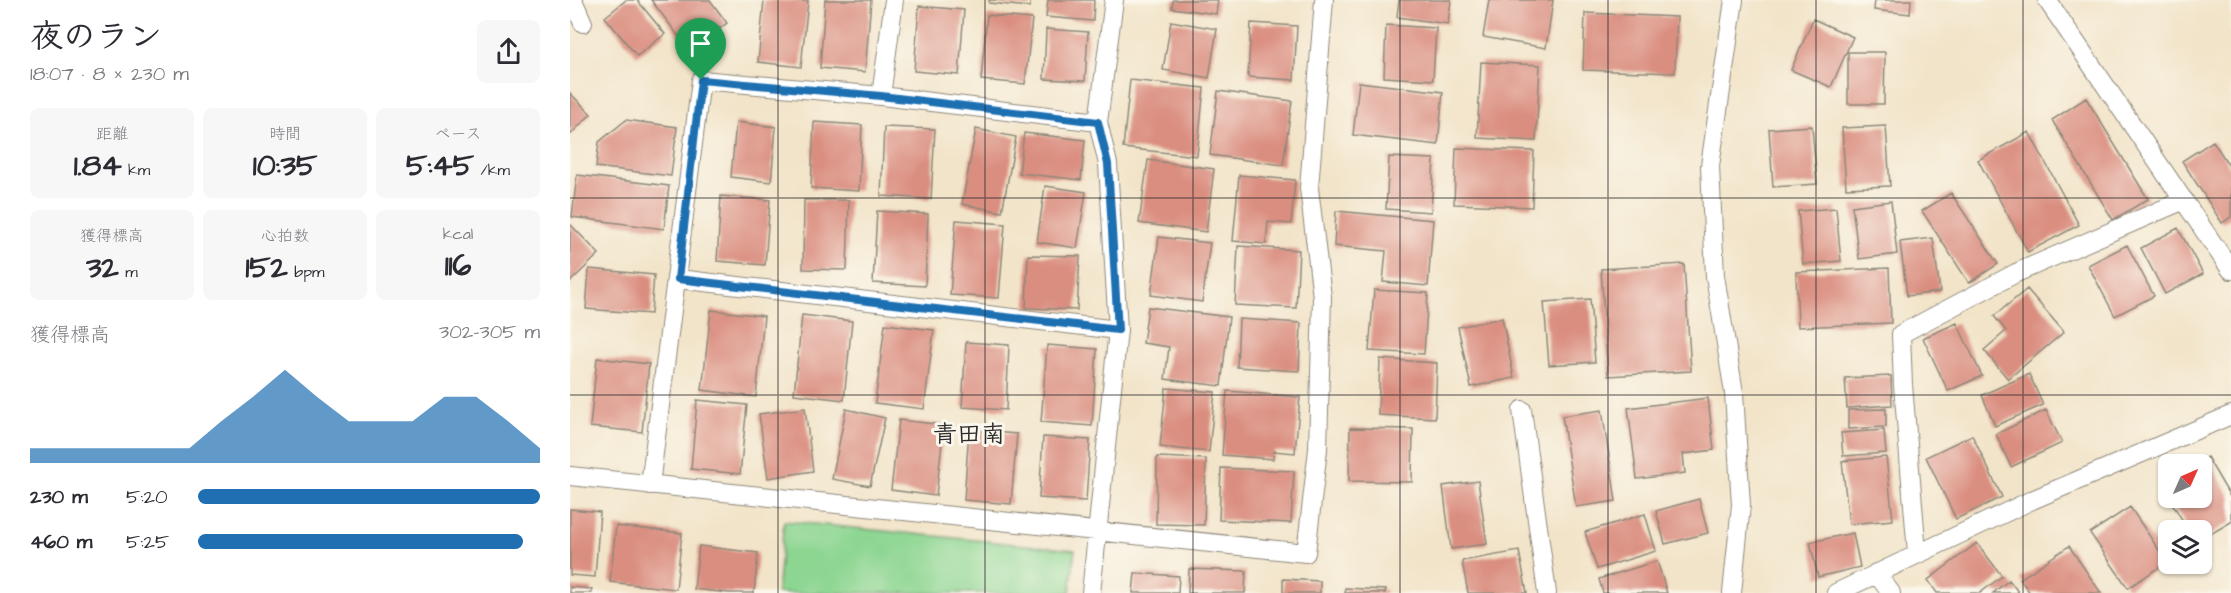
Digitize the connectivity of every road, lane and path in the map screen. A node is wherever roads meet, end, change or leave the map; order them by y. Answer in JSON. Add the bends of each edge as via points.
{"nodes":[{"id":1,"x":573,"y":0,"type":"edge"},
{"id":2,"x":894,"y":0,"type":"edge"},
{"id":3,"x":1114,"y":0,"type":"edge"},
{"id":4,"x":1324,"y":0,"type":"edge"},
{"id":5,"x":1734,"y":0,"type":"edge"},
{"id":6,"x":2050,"y":1,"type":"edge"},
{"id":7,"x":582,"y":23,"type":"dead end"},
{"id":8,"x":881,"y":96,"type":"junction"},
{"id":9,"x":1098,"y":122,"type":"junction"},
{"id":10,"x":2184,"y":200,"type":"junction"},
{"id":11,"x":2228,"y":258,"type":"edge"},
{"id":12,"x":678,"y":279,"type":"junction"},
{"id":13,"x":1118,"y":330,"type":"junction"},
{"id":14,"x":1522,"y":410,"type":"dead end"},
{"id":15,"x":2231,"y":415,"type":"edge"},
{"id":16,"x":570,"y":476,"type":"edge"},
{"id":17,"x":651,"y":485,"type":"junction"},
{"id":18,"x":1098,"y":533,"type":"junction"},
{"id":19,"x":1917,"y":553,"type":"junction"},
{"id":20,"x":1876,"y":573,"type":"junction"},
{"id":21,"x":1091,"y":593,"type":"edge"},
{"id":22,"x":1547,"y":593,"type":"edge"},
{"id":23,"x":1732,"y":593,"type":"edge"},
{"id":24,"x":1836,"y":593,"type":"edge"},
{"id":25,"x":1890,"y":593,"type":"edge"}],
"edges":[{"from":1,"to":7,"type":"lane"},
{"from":2,"to":8,"type":"lane"},
{"from":3,"to":9,"type":"lane"},
{"from":4,"to":18,"type":"lane","via":[[1309,188],[1322,297],[1318,449],[1306,553]]},
{"from":5,"to":23,"type":"lane","via":[[1710,166],[1715,276],[1734,393],[1742,505]]},
{"from":6,"to":10,"type":"lane"},
{"from":8,"to":9,"type":"lane"},
{"from":8,"to":12,"type":"lane","via":[[701,80]]},
{"from":9,"to":13,"type":"lane","via":[[1108,164]]},
{"from":10,"to":11,"type":"lane"},
{"from":10,"to":19,"type":"lane","via":[[2016,273],[1901,334]]},
{"from":12,"to":13,"type":"lane"},
{"from":12,"to":17,"type":"lane"},
{"from":13,"to":18,"type":"lane"},
{"from":14,"to":22,"type":"lane"},
{"from":15,"to":19,"type":"lane"},
{"from":16,"to":17,"type":"lane"},
{"from":17,"to":18,"type":"lane"},
{"from":18,"to":21,"type":"lane"},
{"from":19,"to":20,"type":"lane"},
{"from":20,"to":24,"type":"lane"},
{"from":20,"to":25,"type":"lane"}]}
